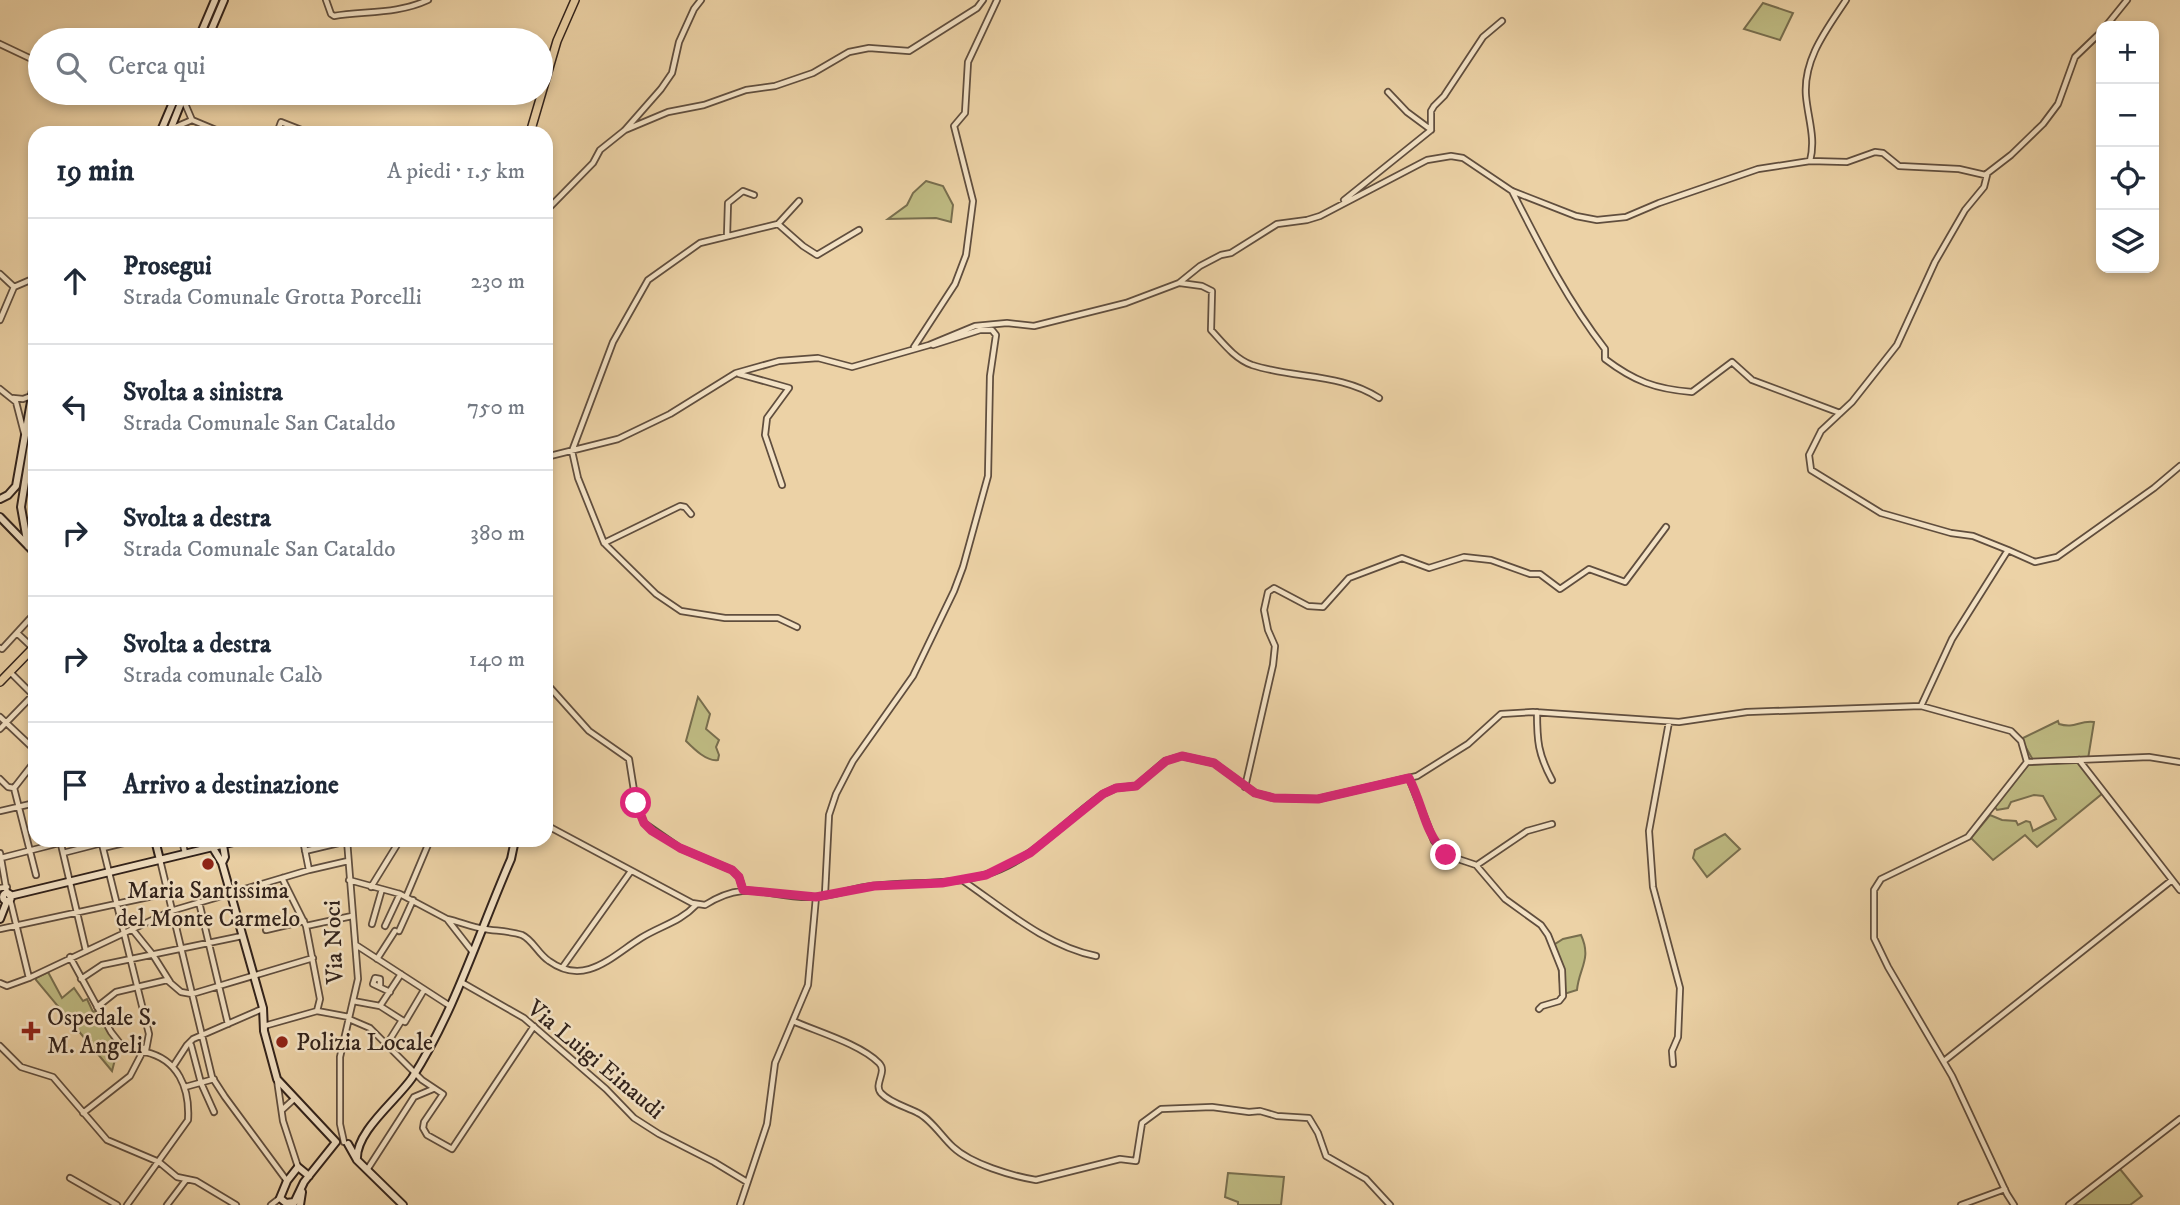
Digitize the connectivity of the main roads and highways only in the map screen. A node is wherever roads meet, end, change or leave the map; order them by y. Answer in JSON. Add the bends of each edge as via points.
{"nodes":[{"id":1,"x":215,"y":0,"type":"edge"},
{"id":2,"x":224,"y":0,"type":"edge"},
{"id":3,"x":575,"y":0,"type":"edge"},
{"id":4,"x":203,"y":28,"type":"edge"},
{"id":5,"x":212,"y":28,"type":"edge"},
{"id":6,"x":553,"y":52,"type":"edge"},
{"id":7,"x":172,"y":105,"type":"edge"},
{"id":8,"x":180,"y":105,"type":"edge"},
{"id":9,"x":538,"y":105,"type":"edge"},
{"id":10,"x":163,"y":126,"type":"edge"},
{"id":11,"x":172,"y":126,"type":"edge"},
{"id":12,"x":532,"y":126,"type":"edge"},
{"id":13,"x":28,"y":412,"type":"edge"},
{"id":14,"x":28,"y":469,"type":"edge"},
{"id":15,"x":16,"y":486,"type":"junction"},
{"id":16,"x":24,"y":488,"type":"junction"},
{"id":17,"x":1,"y":499,"type":"edge"},
{"id":18,"x":0,"y":517,"type":"edge"},
{"id":19,"x":28,"y":546,"type":"joint"},
{"id":20,"x":28,"y":654,"type":"edge"},
{"id":21,"x":0,"y":682,"type":"edge"},
{"id":22,"x":157,"y":847,"type":"edge"},
{"id":23,"x":204,"y":847,"type":"edge"},
{"id":24,"x":214,"y":847,"type":"edge"},
{"id":25,"x":223,"y":847,"type":"edge"},
{"id":26,"x":514,"y":847,"type":"edge"},
{"id":27,"x":160,"y":860,"type":"junction"},
{"id":28,"x":222,"y":863,"type":"junction"},
{"id":29,"x":6,"y":893,"type":"edge"},
{"id":30,"x":0,"y":919,"type":"edge"},
{"id":31,"x":359,"y":1141,"type":"junction"},
{"id":32,"x":343,"y":1143,"type":"junction"},
{"id":33,"x":357,"y":1160,"type":"junction"},
{"id":34,"x":309,"y":1176,"type":"junction"},
{"id":35,"x":296,"y":1204,"type":"edge"},
{"id":36,"x":403,"y":1205,"type":"edge"}],
"edges":[{"from":1,"to":4,"type":"main road"},
{"from":2,"to":5,"type":"main road"},
{"from":3,"to":6,"type":"main road"},
{"from":7,"to":10,"type":"main road"},
{"from":8,"to":11,"type":"main road"},
{"from":9,"to":12,"type":"main road"},
{"from":13,"to":15,"type":"main road"},
{"from":14,"to":16,"type":"main road"},
{"from":15,"to":16,"type":"main road"},
{"from":15,"to":17,"type":"main road"},
{"from":16,"to":19,"type":"main road","via":[[22,518]]},
{"from":18,"to":19,"type":"main road"},
{"from":20,"to":21,"type":"main road"},
{"from":22,"to":27,"type":"main road"},
{"from":23,"to":27,"type":"main road"},
{"from":24,"to":28,"type":"main road"},
{"from":25,"to":28,"type":"main road"},
{"from":26,"to":31,"type":"main road","via":[[436,1038],[405,1087]]},
{"from":27,"to":29,"type":"main road"},
{"from":28,"to":32,"type":"main road","via":[[263,1008],[277,1079]]},
{"from":29,"to":30,"type":"main road"},
{"from":31,"to":32,"type":"main road"},
{"from":31,"to":33,"type":"main road"},
{"from":32,"to":33,"type":"main road"},
{"from":32,"to":34,"type":"main road"},
{"from":33,"to":36,"type":"main road"},
{"from":34,"to":35,"type":"main road"},
{"from":34,"to":35,"type":"main road","via":[[298,1167],[287,1181],[280,1198]]}]}
